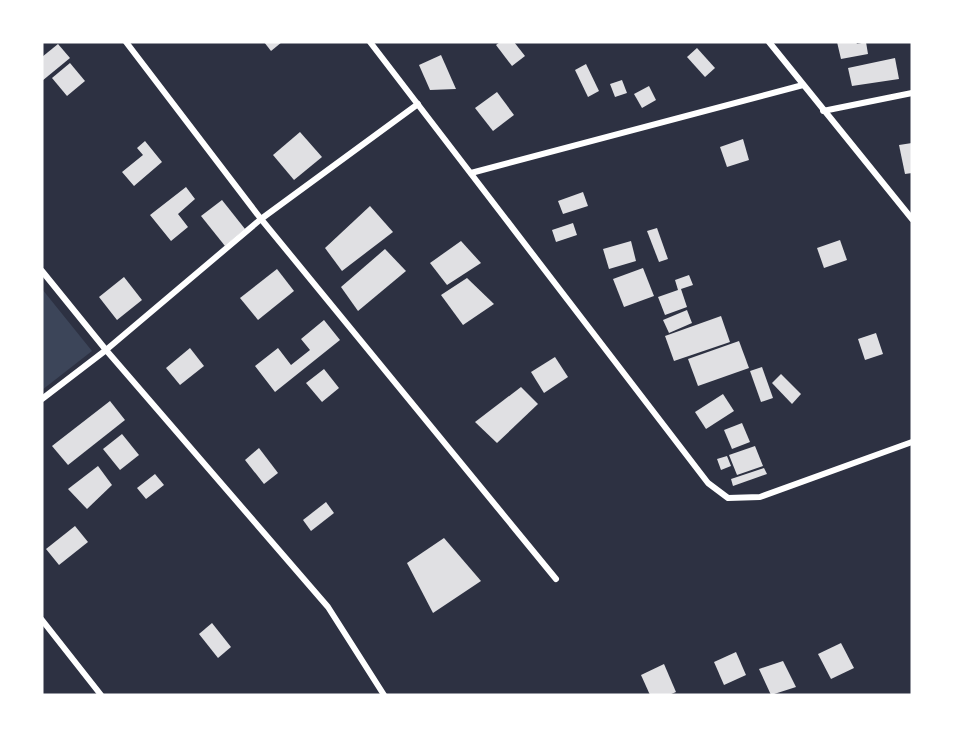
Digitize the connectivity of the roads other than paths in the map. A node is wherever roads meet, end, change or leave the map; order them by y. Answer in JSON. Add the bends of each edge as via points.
{"nodes":[{"id":1,"x":126,"y":42,"type":"edge"},
{"id":2,"x":370,"y":42,"type":"edge"},
{"id":3,"x":769,"y":42,"type":"edge"},
{"id":4,"x":803,"y":85,"type":"junction"},
{"id":5,"x":912,"y":93,"type":"edge"},
{"id":6,"x":418,"y":104,"type":"junction"},
{"id":7,"x":823,"y":111,"type":"junction"},
{"id":8,"x":471,"y":173,"type":"junction"},
{"id":9,"x":261,"y":219,"type":"junction"},
{"id":10,"x":912,"y":219,"type":"edge"},
{"id":11,"x":42,"y":271,"type":"edge"},
{"id":12,"x":106,"y":350,"type":"junction"},
{"id":13,"x":42,"y":399,"type":"edge"},
{"id":14,"x":912,"y":442,"type":"edge"},
{"id":15,"x":556,"y":579,"type":"dead end"},
{"id":16,"x":42,"y":620,"type":"edge"},
{"id":17,"x":101,"y":695,"type":"edge"},
{"id":18,"x":384,"y":695,"type":"edge"}],
"edges":[{"from":1,"to":9,"type":"street"},
{"from":2,"to":6,"type":"street"},
{"from":3,"to":4,"type":"street"},
{"from":4,"to":7,"type":"street"},
{"from":4,"to":8,"type":"street"},
{"from":5,"to":7,"type":"street"},
{"from":6,"to":8,"type":"street"},
{"from":6,"to":9,"type":"street"},
{"from":7,"to":10,"type":"street"},
{"from":8,"to":14,"type":"street","via":[[708,483],[728,498],[760,497]]},
{"from":9,"to":12,"type":"street"},
{"from":9,"to":15,"type":"street"},
{"from":11,"to":12,"type":"street"},
{"from":12,"to":13,"type":"street"},
{"from":12,"to":18,"type":"street","via":[[328,607]]},
{"from":16,"to":17,"type":"street"}]}
